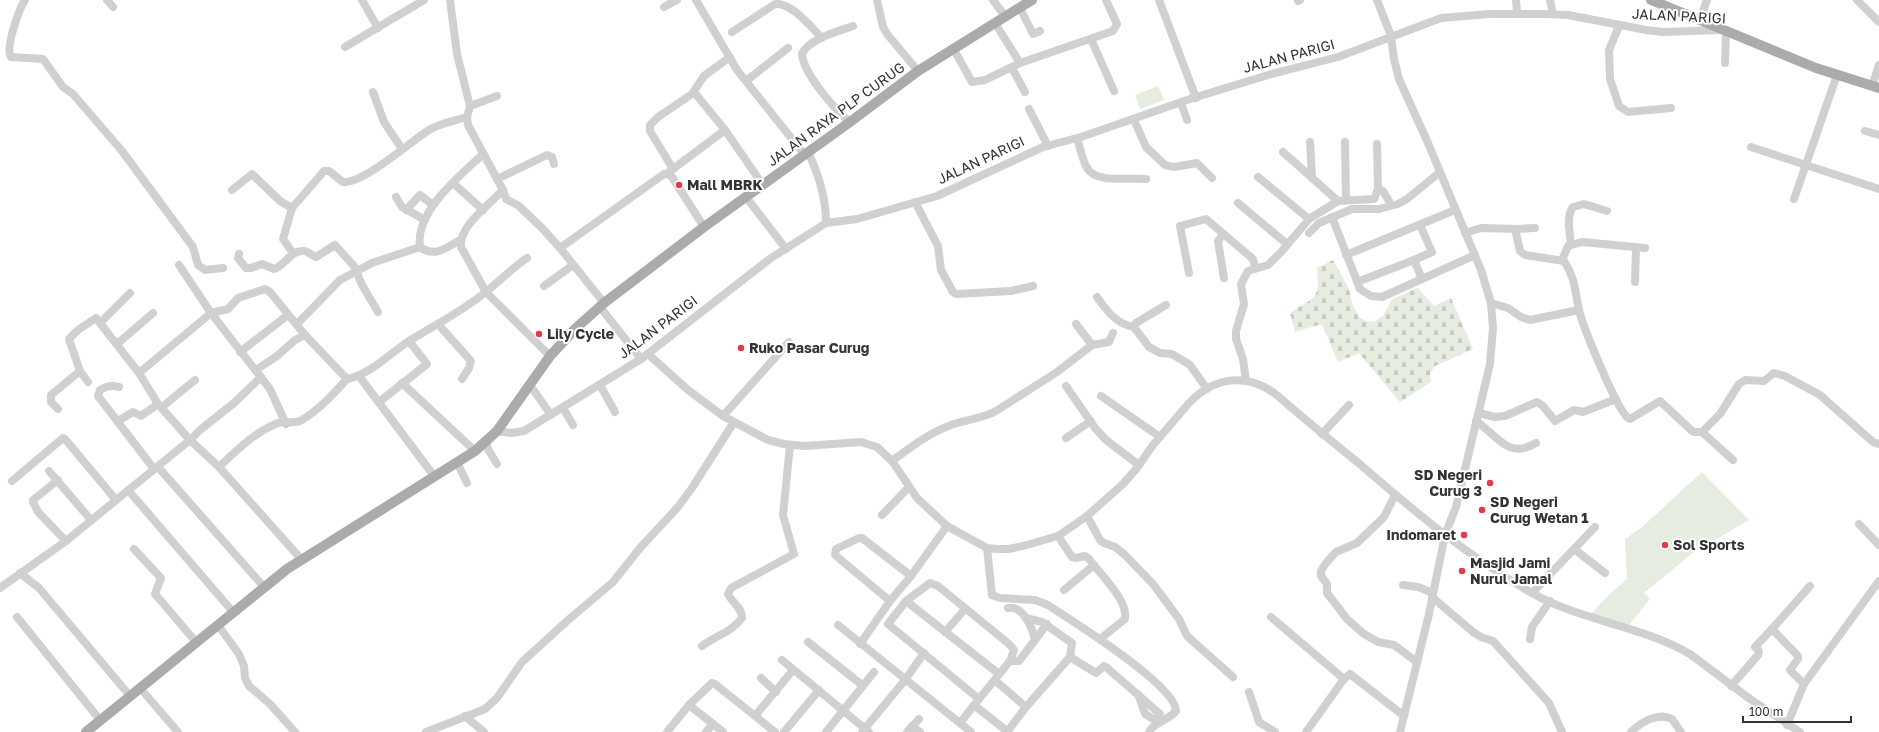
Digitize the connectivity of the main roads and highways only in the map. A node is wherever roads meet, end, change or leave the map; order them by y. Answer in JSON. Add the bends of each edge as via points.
{"nodes":[{"id":1,"x":1032,"y":0,"type":"edge"},
{"id":2,"x":1651,"y":0,"type":"edge"},
{"id":3,"x":1876,"y":87,"type":"edge"},
{"id":4,"x":86,"y":732,"type":"edge"}],
"edges":[{"from":1,"to":4,"type":"main road","name":"JALAN RAYA PLP CURUG","via":[[918,71],[602,305],[550,356],[498,431],[486,441],[457,462],[301,559]]},
{"from":2,"to":3,"type":"main road","name":"JALAN PARIGI","via":[[1837,75]]}]}
